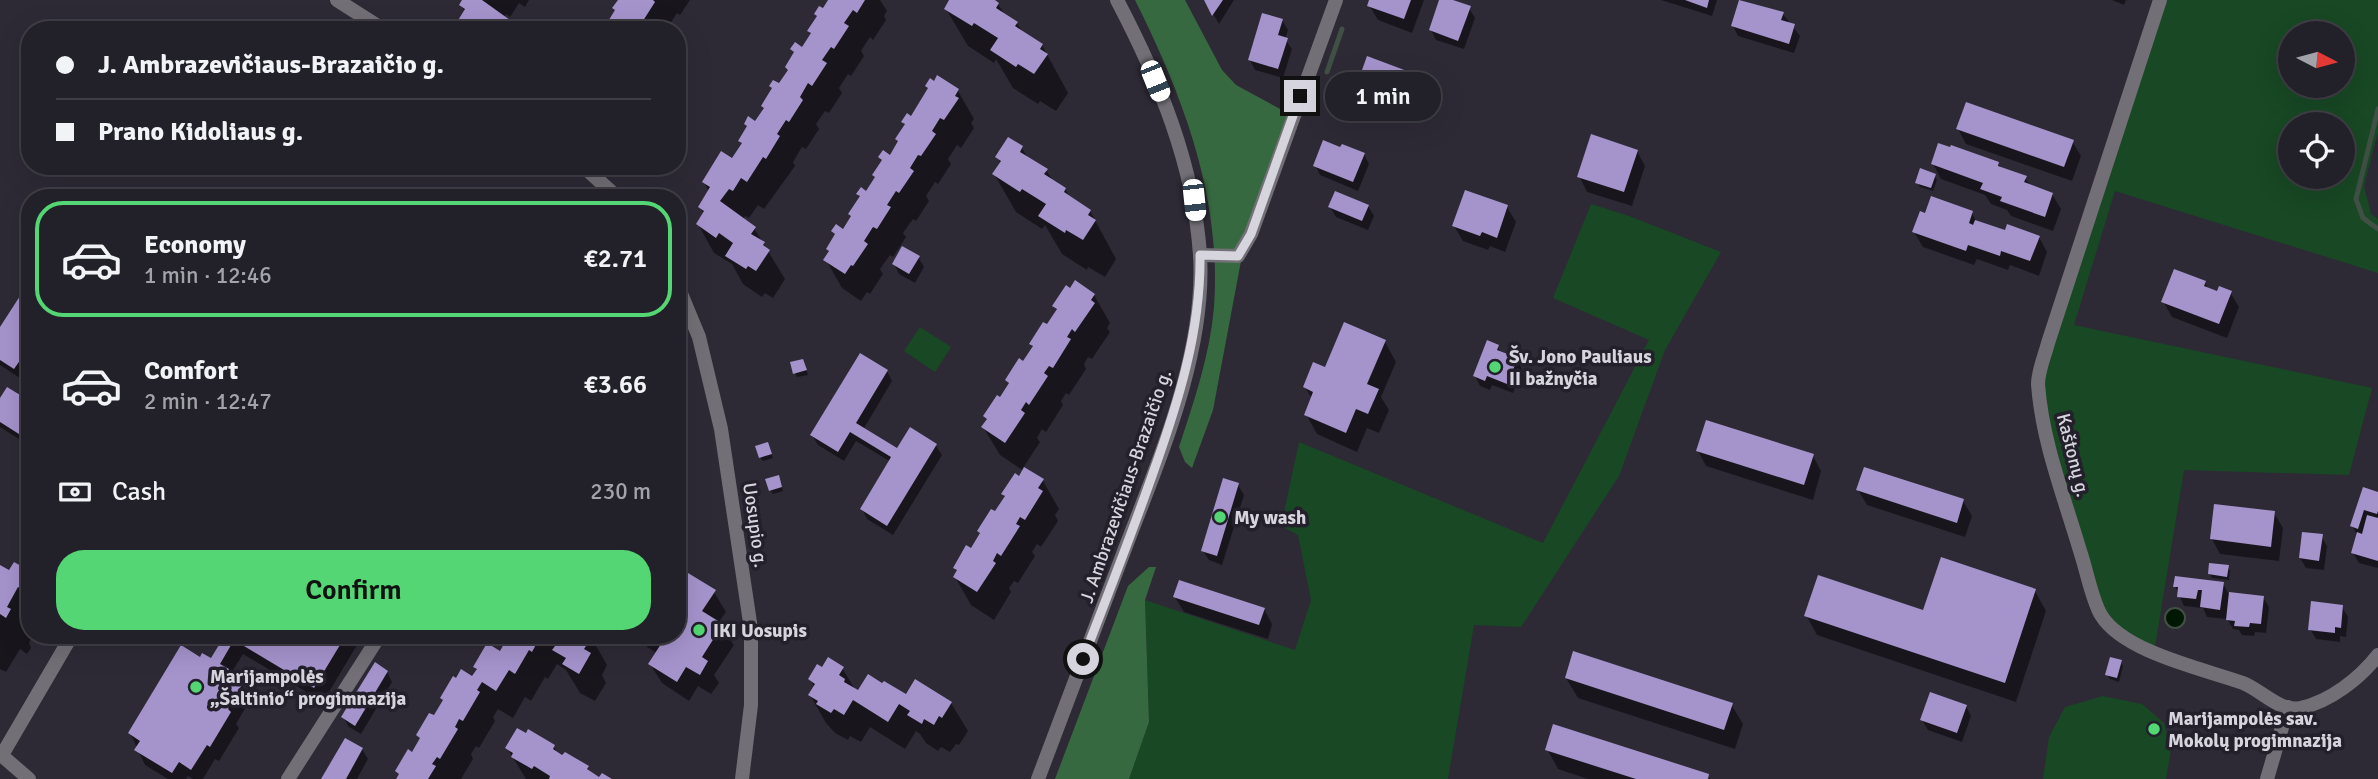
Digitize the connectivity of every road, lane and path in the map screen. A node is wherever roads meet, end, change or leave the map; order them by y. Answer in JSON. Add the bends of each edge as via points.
{"nodes":[{"id":1,"x":337,"y":0,"type":"edge"},
{"id":2,"x":1117,"y":0,"type":"edge"},
{"id":3,"x":1336,"y":0,"type":"edge"},
{"id":4,"x":2160,"y":0,"type":"edge"},
{"id":5,"x":370,"y":21,"type":"edge"},
{"id":6,"x":593,"y":175,"type":"edge"},
{"id":7,"x":608,"y":189,"type":"edge"},
{"id":8,"x":1200,"y":255,"type":"junction"},
{"id":9,"x":686,"y":306,"type":"edge"},
{"id":10,"x":67,"y":644,"type":"edge"},
{"id":11,"x":374,"y":644,"type":"edge"},
{"id":12,"x":2378,"y":655,"type":"edge"},
{"id":13,"x":2288,"y":707,"type":"junction"},
{"id":14,"x":1,"y":755,"type":"edge"},
{"id":15,"x":29,"y":779,"type":"edge"},
{"id":16,"x":288,"y":779,"type":"edge"},
{"id":17,"x":742,"y":779,"type":"edge"},
{"id":18,"x":1038,"y":779,"type":"edge"},
{"id":19,"x":2267,"y":779,"type":"edge"}],
"edges":[{"from":1,"to":5,"type":"street"},
{"from":2,"to":8,"type":"street","name":"J. Ambrazevičiaus-Brazaičio g.","via":[[1176,133],[1194,200]]},
{"from":3,"to":8,"type":"street","via":[[1251,234],[1238,256]]},
{"from":4,"to":13,"type":"street","name":"Kaštonų g.","via":[[2038,382],[2048,442],[2101,615],[2118,632],[2154,653],[2246,684]]},
{"from":6,"to":7,"type":"street"},
{"from":8,"to":18,"type":"street","name":"J. Ambrazevičiaus-Brazaičio g.","via":[[1195,321],[1182,388]]},
{"from":9,"to":17,"type":"street","name":"Uosupio g.","via":[[699,337],[721,429],[751,629],[751,705]]},
{"from":10,"to":14,"type":"street"},
{"from":11,"to":16,"type":"street"},
{"from":12,"to":13,"type":"street","via":[[2348,684],[2320,700]]},
{"from":13,"to":19,"type":"street"},
{"from":14,"to":15,"type":"street"}]}
